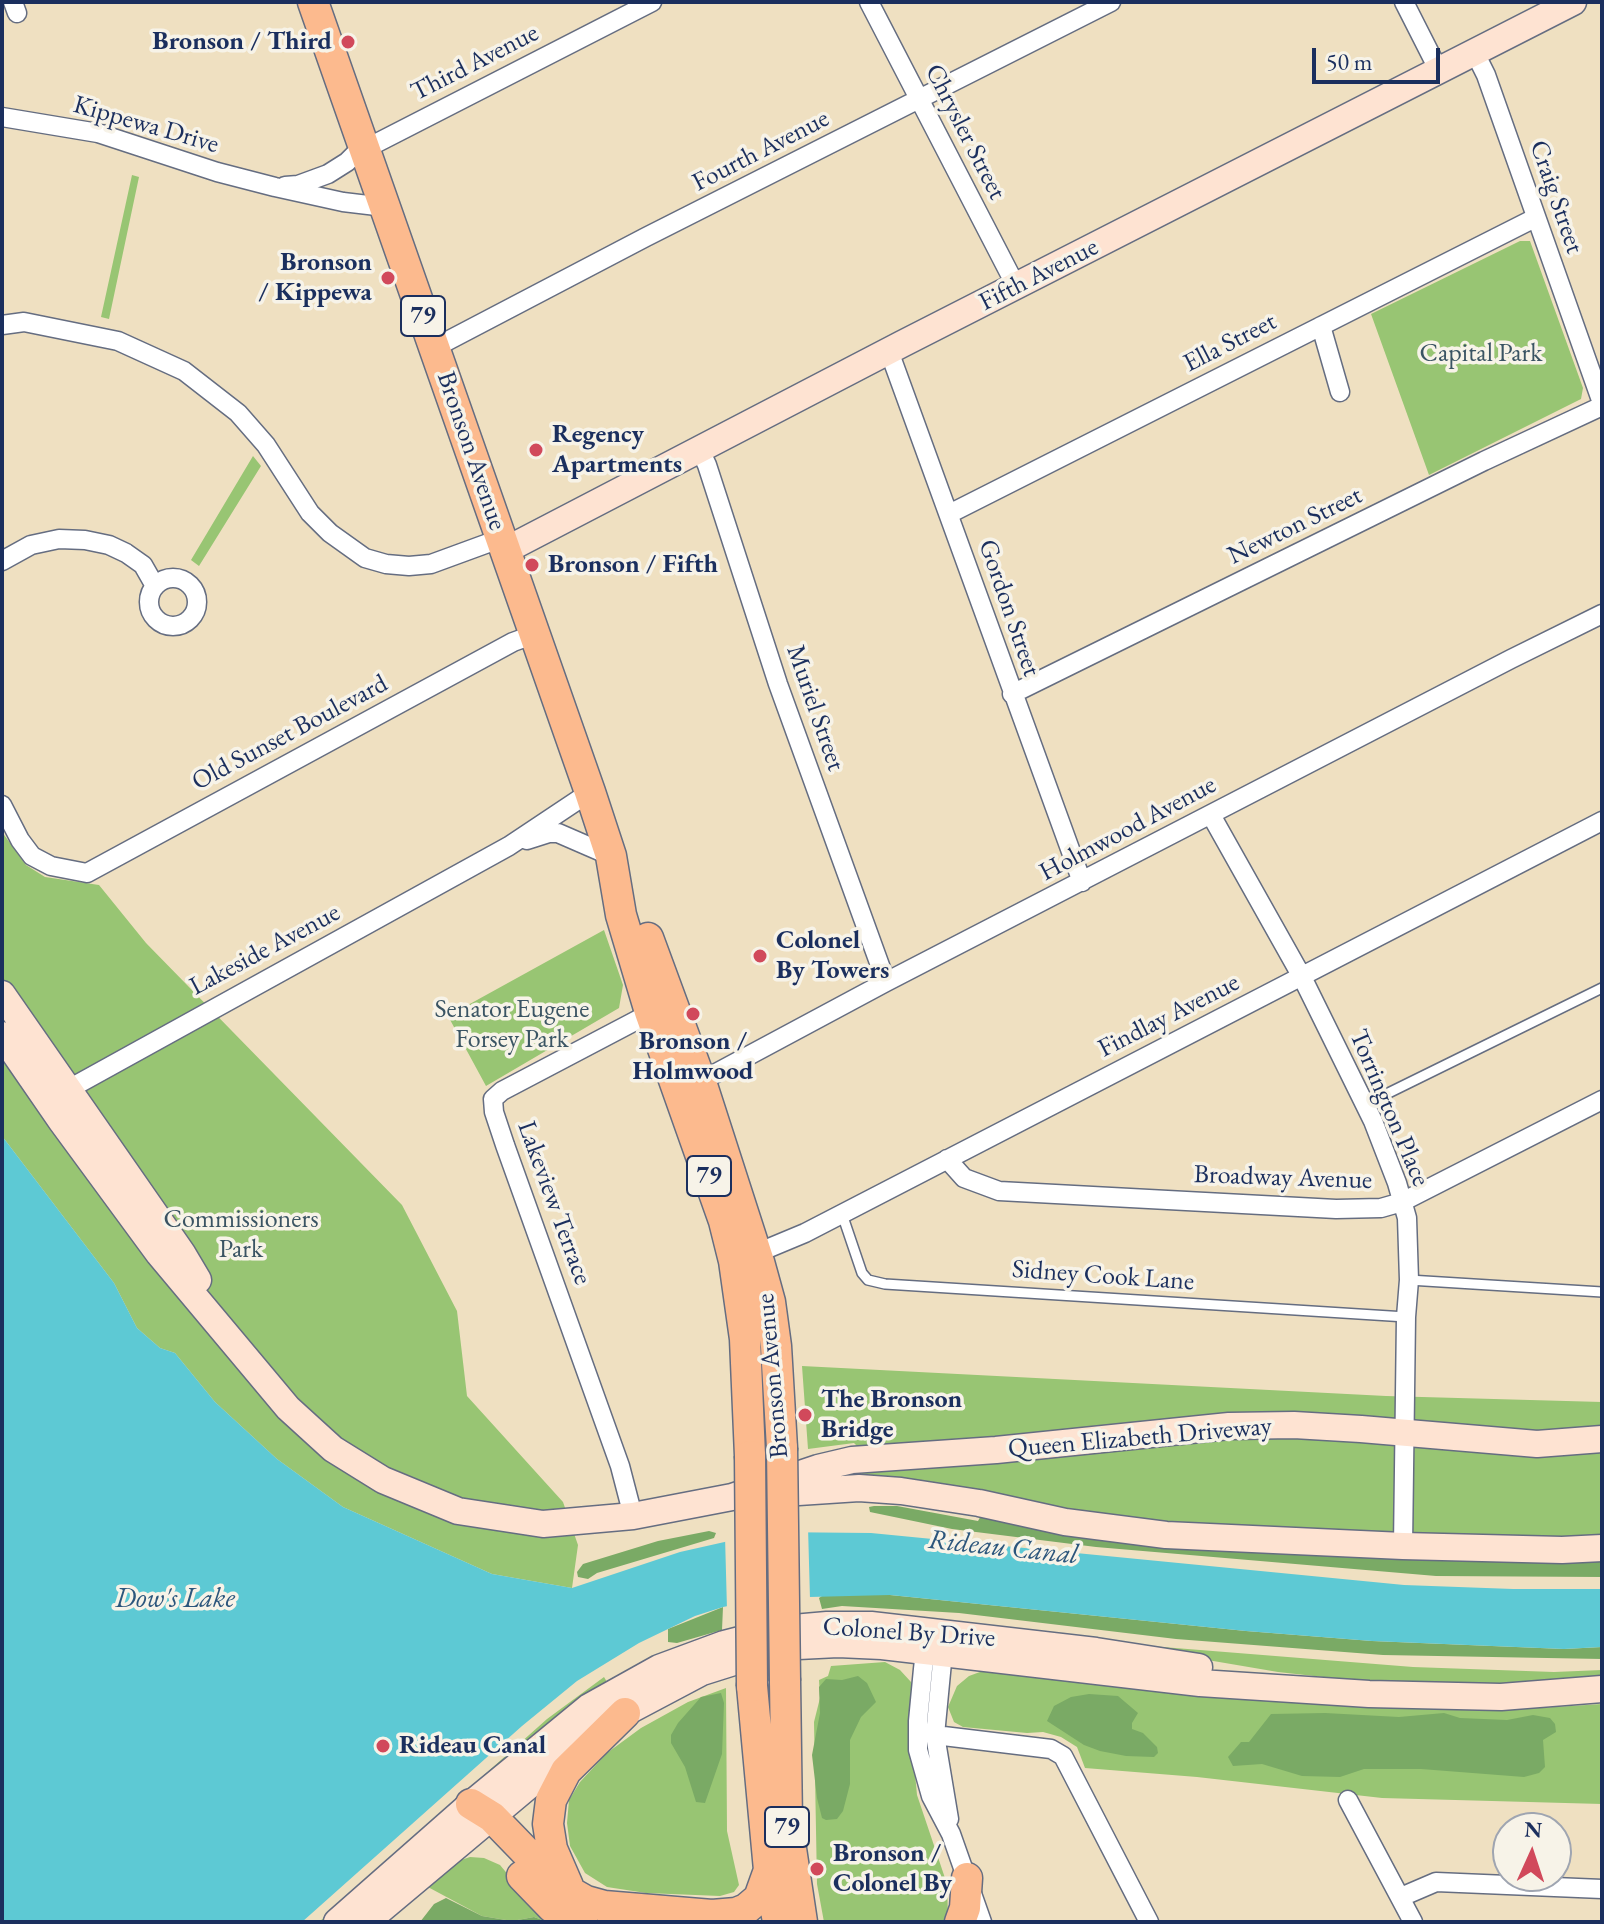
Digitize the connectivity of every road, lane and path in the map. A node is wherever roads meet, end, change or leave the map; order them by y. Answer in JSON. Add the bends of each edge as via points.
{"nodes":[{"id":1,"x":313,"y":2,"type":"edge"},
{"id":2,"x":652,"y":2,"type":"edge"},
{"id":3,"x":869,"y":2,"type":"edge"},
{"id":4,"x":1111,"y":2,"type":"edge"},
{"id":5,"x":1404,"y":2,"type":"edge"},
{"id":6,"x":1573,"y":2,"type":"edge"},
{"id":7,"x":1475,"y":53,"type":"junction"},
{"id":8,"x":1439,"y":71,"type":"junction"},
{"id":9,"x":919,"y":101,"type":"junction"},
{"id":10,"x":2,"y":117,"type":"edge"},
{"id":11,"x":364,"y":147,"type":"junction"},
{"id":12,"x":275,"y":187,"type":"junction"},
{"id":13,"x":385,"y":207,"type":"junction"},
{"id":14,"x":1535,"y":218,"type":"junction"},
{"id":15,"x":1016,"y":286,"type":"junction"},
{"id":16,"x":2,"y":325,"type":"edge"},
{"id":17,"x":1321,"y":326,"type":"junction"},
{"id":18,"x":434,"y":348,"type":"junction"},
{"id":19,"x":889,"y":351,"type":"junction"},
{"id":20,"x":1340,"y":392,"type":"dead end"},
{"id":21,"x":1602,"y":405,"type":"edge"},
{"id":22,"x":700,"y":450,"type":"junction"},
{"id":23,"x":949,"y":514,"type":"junction"},
{"id":24,"x":504,"y":544,"type":"junction"},
{"id":25,"x":2,"y":561,"type":"edge"},
{"id":26,"x":155,"y":586,"type":"dead end"},
{"id":27,"x":1602,"y":614,"type":"edge"},
{"id":28,"x":535,"y":634,"type":"junction"},
{"id":29,"x":1012,"y":694,"type":"junction"},
{"id":30,"x":590,"y":792,"type":"junction"},
{"id":31,"x":2,"y":805,"type":"edge"},
{"id":32,"x":1211,"y":815,"type":"junction"},
{"id":33,"x":1602,"y":821,"type":"edge"},
{"id":34,"x":509,"y":846,"type":"junction"},
{"id":35,"x":611,"y":856,"type":"junction"},
{"id":36,"x":1082,"y":882,"type":"junction"},
{"id":37,"x":1302,"y":977,"type":"junction"},
{"id":38,"x":886,"y":982,"type":"junction"},
{"id":39,"x":1602,"y":988,"type":"edge"},
{"id":40,"x":2,"y":994,"type":"edge"},
{"id":41,"x":660,"y":1008,"type":"junction"},
{"id":42,"x":2,"y":1035,"type":"edge"},
{"id":43,"x":690,"y":1088,"type":"junction"},
{"id":44,"x":57,"y":1095,"type":"junction"},
{"id":45,"x":1602,"y":1100,"type":"edge"},
{"id":46,"x":1364,"y":1105,"type":"junction"},
{"id":47,"x":947,"y":1159,"type":"junction"},
{"id":48,"x":1402,"y":1202,"type":"junction"},
{"id":49,"x":842,"y":1214,"type":"junction"},
{"id":50,"x":757,"y":1253,"type":"junction"},
{"id":51,"x":1409,"y":1280,"type":"junction"},
{"id":52,"x":1602,"y":1292,"type":"edge"},
{"id":53,"x":1406,"y":1317,"type":"junction"},
{"id":54,"x":1404,"y":1433,"type":"junction"},
{"id":55,"x":1602,"y":1439,"type":"edge"},
{"id":56,"x":732,"y":1497,"type":"junction"},
{"id":57,"x":633,"y":1516,"type":"junction"},
{"id":58,"x":1403,"y":1546,"type":"junction"},
{"id":59,"x":1602,"y":1548,"type":"edge"},
{"id":60,"x":935,"y":1645,"type":"junction"},
{"id":61,"x":1602,"y":1689,"type":"edge"},
{"id":62,"x":625,"y":1713,"type":"junction"},
{"id":63,"x":935,"y":1735,"type":"junction"},
{"id":64,"x":1348,"y":1800,"type":"dead end"},
{"id":65,"x":481,"y":1817,"type":"junction"},
{"id":66,"x":951,"y":1834,"type":"junction"},
{"id":67,"x":769,"y":1870,"type":"junction"},
{"id":68,"x":967,"y":1878,"type":"junction"},
{"id":69,"x":1602,"y":1889,"type":"edge"},
{"id":70,"x":1401,"y":1897,"type":"junction"},
{"id":71,"x":577,"y":1908,"type":"edge"},
{"id":72,"x":337,"y":1922,"type":"edge"},
{"id":73,"x":366,"y":1922,"type":"edge"},
{"id":74,"x":778,"y":1922,"type":"edge"},
{"id":75,"x":802,"y":1922,"type":"edge"},
{"id":76,"x":960,"y":1922,"type":"edge"},
{"id":77,"x":982,"y":1922,"type":"edge"},
{"id":78,"x":1149,"y":1922,"type":"edge"},
{"id":79,"x":1413,"y":1922,"type":"edge"}],
"edges":[{"from":1,"to":11,"type":"main road","name":"Bronson Avenue","number":"79"},
{"from":2,"to":11,"type":"street","name":"Third Avenue"},
{"from":3,"to":9,"type":"street","name":"Chrysler Street"},
{"from":4,"to":9,"type":"street","name":"Fourth Avenue"},
{"from":5,"to":8,"type":"street"},
{"from":6,"to":7,"type":"main road","name":"Fifth Avenue"},
{"from":7,"to":8,"type":"main road","name":"Fifth Avenue"},
{"from":7,"to":14,"type":"street","name":"Craig Street"},
{"from":8,"to":15,"type":"main road","name":"Fifth Avenue"},
{"from":9,"to":15,"type":"street","name":"Chrysler Street"},
{"from":9,"to":18,"type":"street","name":"Fourth Avenue"},
{"from":10,"to":12,"type":"street","name":"Kippewa Drive","via":[[98,133]]},
{"from":11,"to":12,"type":"street","name":"Kippewa Drive","via":[[328,174]]},
{"from":11,"to":13,"type":"main road","name":"Bronson Avenue","number":"79"},
{"from":12,"to":13,"type":"street","name":"Kippewa Drive"},
{"from":13,"to":18,"type":"main road","name":"Bronson Avenue","number":"79"},
{"from":14,"to":17,"type":"street","name":"Ella Street"},
{"from":14,"to":21,"type":"street","name":"Craig Street"},
{"from":15,"to":19,"type":"main road","name":"Fifth Avenue"},
{"from":16,"to":24,"type":"street","via":[[24,322],[118,341],[184,371],[238,413],[266,445],[310,513],[365,558],[386,564],[431,564]]},
{"from":17,"to":20,"type":"street"},
{"from":17,"to":23,"type":"street","name":"Ella Street"},
{"from":18,"to":24,"type":"main road","name":"Bronson Avenue","number":"79"},
{"from":19,"to":22,"type":"main road","name":"Fifth Avenue"},
{"from":19,"to":23,"type":"street","name":"Gordon Street"},
{"from":21,"to":29,"type":"street","name":"Newton Street"},
{"from":22,"to":24,"type":"main road","name":"Fifth Avenue"},
{"from":22,"to":38,"type":"street","name":"Muriel Street"},
{"from":23,"to":29,"type":"street","name":"Gordon Street"},
{"from":24,"to":28,"type":"main road","name":"Bronson Avenue","number":"79"},
{"from":25,"to":26,"type":"street","via":[[31,545],[85,540],[126,553],[143,565]]},
{"from":27,"to":32,"type":"street","name":"Holmwood Avenue"},
{"from":28,"to":30,"type":"main road","name":"Bronson Avenue","number":"79"},
{"from":28,"to":31,"type":"street","name":"Old Sunset Boulevard","via":[[87,873],[32,856]]},
{"from":29,"to":36,"type":"street","name":"Gordon Street"},
{"from":30,"to":34,"type":"street","name":"Lakeside Avenue"},
{"from":30,"to":35,"type":"main road","name":"Bronson Avenue","number":"79"},
{"from":32,"to":36,"type":"street","name":"Holmwood Avenue"},
{"from":32,"to":37,"type":"street","name":"Torrington Place"},
{"from":33,"to":37,"type":"street","name":"Findlay Avenue"},
{"from":34,"to":35,"type":"street","name":"Lakeside Avenue","via":[[558,833]]},
{"from":34,"to":44,"type":"street","name":"Lakeside Avenue"},
{"from":35,"to":41,"type":"main road","name":"Bronson Avenue","number":"79","via":[[621,915]]},
{"from":36,"to":38,"type":"street","name":"Holmwood Avenue"},
{"from":37,"to":46,"type":"street","name":"Torrington Place"},
{"from":37,"to":47,"type":"street","name":"Findlay Avenue"},
{"from":38,"to":43,"type":"street","name":"Holmwood Avenue"},
{"from":39,"to":46,"type":"lane"},
{"from":40,"to":44,"type":"main road","name":"Queen Elizabeth Driveway"},
{"from":41,"to":43,"type":"main road","name":"Bronson Avenue","number":"79"},
{"from":41,"to":57,"type":"street","name":"Lakeview Terrace","via":[[493,1099]]},
{"from":42,"to":44,"type":"main road","name":"Queen Elizabeth Driveway"},
{"from":43,"to":50,"type":"main road","name":"Bronson Avenue","number":"79"},
{"from":43,"to":67,"type":"main road","name":"Bronson Avenue","number":"79","bridge":true,"via":[[731,1245],[745,1339],[752,1686]]},
{"from":44,"to":57,"type":"main road","name":"Queen Elizabeth Driveway","via":[[182,1253],[237,1345],[288,1408],[333,1449],[383,1480],[458,1511],[543,1524]]},
{"from":45,"to":48,"type":"street","name":"Broadway Avenue"},
{"from":46,"to":48,"type":"street","name":"Torrington Place"},
{"from":47,"to":48,"type":"street","name":"Broadway Avenue","via":[[964,1178],[999,1191],[1336,1209]]},
{"from":47,"to":49,"type":"street","name":"Findlay Avenue"},
{"from":48,"to":51,"type":"street","name":"Torrington Place"},
{"from":49,"to":50,"type":"street","name":"Findlay Avenue"},
{"from":49,"to":53,"type":"lane","name":"Sidney Cook Lane","via":[[862,1273],[885,1284]]},
{"from":50,"to":75,"type":"main road","name":"Bronson Avenue","number":"79","bridge":true,"via":[[776,1346],[787,1822]]},
{"from":51,"to":52,"type":"lane"},
{"from":51,"to":53,"type":"street","name":"Torrington Place"},
{"from":53,"to":54,"type":"street","name":"Torrington Place"},
{"from":54,"to":55,"type":"main road","name":"Queen Elizabeth Driveway","via":[[1537,1444]]},
{"from":54,"to":56,"type":"main road","name":"Queen Elizabeth Driveway","via":[[1251,1425],[894,1456],[818,1468]]},
{"from":54,"to":58,"type":"street","name":"Torrington Place"},
{"from":56,"to":57,"type":"main road","name":"Queen Elizabeth Driveway"},
{"from":56,"to":58,"type":"main road","name":"Queen Elizabeth Driveway","via":[[879,1489],[1133,1533]]},
{"from":58,"to":59,"type":"main road","name":"Queen Elizabeth Driveway"},
{"from":60,"to":61,"type":"main road","name":"Colonel By Drive","via":[[1145,1657],[1333,1691],[1501,1697]]},
{"from":60,"to":62,"type":"main road","name":"Colonel By Drive","via":[[838,1644],[768,1652],[702,1672]]},
{"from":60,"to":63,"type":"street"},
{"from":60,"to":65,"type":"main road","name":"Colonel By Drive","via":[[871,1625],[827,1625],[782,1629],[702,1651],[589,1707]]},
{"from":60,"to":66,"type":"street","via":[[918,1721],[918,1750],[931,1796]]},
{"from":62,"to":65,"type":"main road","name":"Colonel By Drive"},
{"from":62,"to":71,"type":"main road","via":[[566,1771],[551,1800],[552,1849]]},
{"from":63,"to":66,"type":"street"},
{"from":63,"to":78,"type":"street","via":[[1051,1749],[1063,1756]]},
{"from":64,"to":70,"type":"street"},
{"from":65,"to":71,"type":"main road","via":[[541,1898],[564,1914]]},
{"from":65,"to":72,"type":"main road","name":"Colonel By Drive"},
{"from":65,"to":73,"type":"main road","name":"Colonel By Drive"},
{"from":66,"to":68,"type":"street"},
{"from":67,"to":71,"type":"main road","via":[[759,1898],[746,1909],[725,1915]]},
{"from":67,"to":74,"type":"main road","name":"Bronson Avenue","number":"79"},
{"from":68,"to":76,"type":"main road"},
{"from":68,"to":77,"type":"street"},
{"from":69,"to":70,"type":"street","via":[[1436,1882]]},
{"from":70,"to":79,"type":"street"}]}
